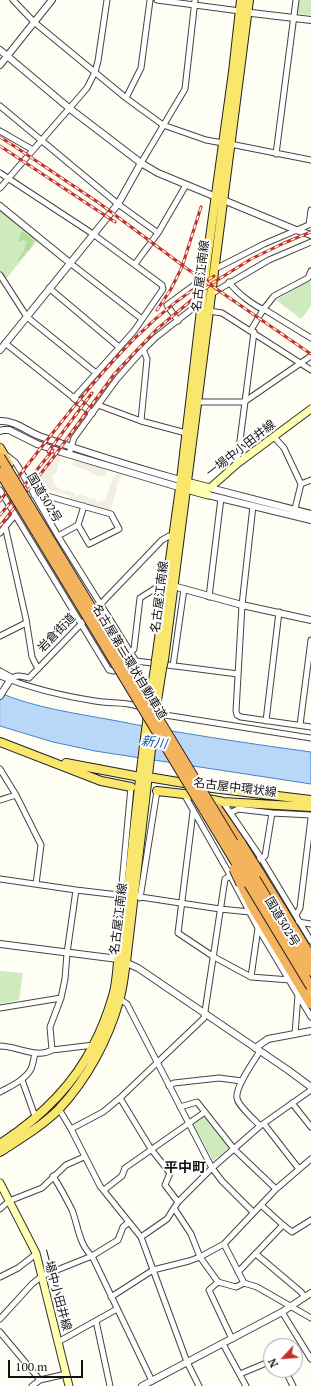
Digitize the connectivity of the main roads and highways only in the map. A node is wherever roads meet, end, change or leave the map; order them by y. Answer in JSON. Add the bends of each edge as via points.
{"nodes":[{"id":1,"x":241,"y":0,"type":"edge"},
{"id":2,"x":249,"y":0,"type":"edge"},
{"id":3,"x":244,"y":12,"type":"junction"},
{"id":4,"x":219,"y":198,"type":"junction"},
{"id":5,"x":311,"y":409,"type":"edge"},
{"id":6,"x":1,"y":453,"type":"edge"},
{"id":7,"x":0,"y":472,"type":"edge"},
{"id":8,"x":0,"y":480,"type":"edge"},
{"id":9,"x":183,"y":485,"type":"junction"},
{"id":10,"x":68,"y":560,"type":"dead end"},
{"id":11,"x":53,"y":568,"type":"dead end"},
{"id":12,"x":170,"y":584,"type":"junction"},
{"id":13,"x":159,"y":665,"type":"junction"},
{"id":14,"x":142,"y":683,"type":"dead end"},
{"id":15,"x":128,"y":692,"type":"dead end"},
{"id":16,"x":150,"y":698,"type":"junction"},
{"id":17,"x":156,"y":707,"type":"junction"},
{"id":18,"x":147,"y":722,"type":"junction"},
{"id":19,"x":154,"y":737,"type":"junction"},
{"id":20,"x":0,"y":742,"type":"edge"},
{"id":21,"x":46,"y":759,"type":"junction"},
{"id":22,"x":144,"y":775,"type":"junction"},
{"id":23,"x":182,"y":781,"type":"junction"},
{"id":24,"x":131,"y":787,"type":"road end"},
{"id":25,"x":204,"y":787,"type":"joint"},
{"id":26,"x":156,"y":791,"type":"road end"},
{"id":27,"x":186,"y":793,"type":"junction"},
{"id":28,"x":311,"y":800,"type":"edge"},
{"id":29,"x":219,"y":803,"type":"junction"},
{"id":30,"x":311,"y":807,"type":"edge"},
{"id":31,"x":228,"y":855,"type":"dead end"},
{"id":32,"x":258,"y":873,"type":"junction"},
{"id":33,"x":242,"y":883,"type":"junction"},
{"id":34,"x":311,"y":957,"type":"edge"},
{"id":35,"x":122,"y":960,"type":"junction"},
{"id":36,"x":311,"y":964,"type":"edge"},
{"id":37,"x":311,"y":971,"type":"edge"},
{"id":38,"x":311,"y":987,"type":"edge"},
{"id":39,"x":311,"y":995,"type":"edge"},
{"id":40,"x":311,"y":1005,"type":"edge"},
{"id":41,"x":0,"y":1144,"type":"edge"},
{"id":42,"x":0,"y":1152,"type":"edge"},
{"id":43,"x":0,"y":1182,"type":"edge"},
{"id":44,"x":69,"y":1386,"type":"edge"}],
"edges":[{"from":1,"to":3,"type":"main road","name":"名古屋江南線"},
{"from":2,"to":3,"type":"main road","name":"名古屋江南線"},
{"from":3,"to":4,"type":"main road","name":"名古屋江南線"},
{"from":4,"to":9,"type":"main road","name":"名古屋江南線","via":[[201,306],[186,433]]},
{"from":4,"to":9,"type":"main road","name":"名古屋江南線","via":[[215,269],[198,402]]},
{"from":5,"to":9,"type":"main road","name":"一場中小田井線","via":[[237,464],[209,491]]},
{"from":6,"to":10,"type":"highway","name":"国道302号"},
{"from":6,"to":37,"type":"highway","name":"名古屋第二環状自動車道","bridge":true},
{"from":7,"to":38,"type":"highway","name":"名古屋第二環状自動車道","bridge":true},
{"from":8,"to":11,"type":"highway"},
{"from":9,"to":12,"type":"main road","name":"名古屋江南線"},
{"from":9,"to":12,"type":"main road","name":"名古屋江南線","via":[[172,536]]},
{"from":12,"to":13,"type":"main road","name":"名古屋江南線"},
{"from":13,"to":16,"type":"main road","name":"名古屋江南線"},
{"from":13,"to":17,"type":"main road","name":"名古屋江南線"},
{"from":14,"to":16,"type":"highway"},
{"from":15,"to":18,"type":"highway"},
{"from":16,"to":17,"type":"highway"},
{"from":16,"to":18,"type":"main road","name":"名古屋江南線"},
{"from":17,"to":19,"type":"main road","name":"名古屋江南線"},
{"from":17,"to":25,"type":"highway"},
{"from":18,"to":19,"type":"highway"},
{"from":18,"to":22,"type":"main road","name":"名古屋江南線","via":[[144,736]]},
{"from":19,"to":22,"type":"main road","name":"名古屋江南線"},
{"from":19,"to":23,"type":"highway"},
{"from":20,"to":21,"type":"main road"},
{"from":21,"to":22,"type":"main road"},
{"from":21,"to":24,"type":"main road","via":[[101,781]]},
{"from":22,"to":23,"type":"main road"},
{"from":22,"to":35,"type":"main road","name":"名古屋江南線"},
{"from":23,"to":27,"type":"highway"},
{"from":25,"to":28,"type":"main road"},
{"from":26,"to":27,"type":"main road","name":"名古屋中環状線"},
{"from":27,"to":29,"type":"main road","name":"名古屋中環状線"},
{"from":29,"to":30,"type":"main road","name":"名古屋中環状線","via":[[241,806]]},
{"from":29,"to":32,"type":"highway","bridge":true},
{"from":31,"to":33,"type":"highway","bridge":true},
{"from":32,"to":34,"type":"highway","bridge":true,"via":[[287,910]]},
{"from":32,"to":36,"type":"highway","name":"国道302号"},
{"from":33,"to":39,"type":"highway","name":"国道302号"},
{"from":33,"to":40,"type":"highway","via":[[252,906]]},
{"from":35,"to":41,"type":"main road","name":"名古屋江南線","via":[[105,1021],[80,1068],[54,1102],[36,1119]]},
{"from":35,"to":42,"type":"main road","name":"名古屋江南線","via":[[120,999],[112,1024],[86,1073],[59,1109],[35,1129]]},
{"from":43,"to":44,"type":"main road","name":"一場中小田井線","via":[[36,1254]]}]}
